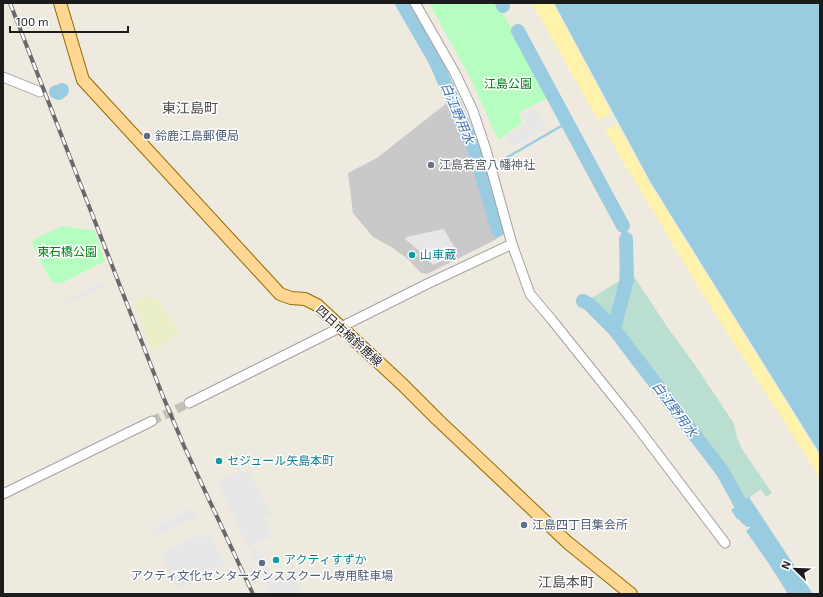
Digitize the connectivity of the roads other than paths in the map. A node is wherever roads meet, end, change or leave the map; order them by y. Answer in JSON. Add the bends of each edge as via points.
{"nodes":[{"id":1,"x":60,"y":3,"type":"edge"},
{"id":2,"x":416,"y":3,"type":"edge"},
{"id":3,"x":3,"y":77,"type":"edge"},
{"id":4,"x":40,"y":92,"type":"dead end"},
{"id":5,"x":512,"y":244,"type":"junction"},
{"id":6,"x":340,"y":328,"type":"junction"},
{"id":7,"x":189,"y":403,"type":"tunnel mouth"},
{"id":8,"x":152,"y":421,"type":"tunnel mouth"},
{"id":9,"x":3,"y":494,"type":"edge"},
{"id":10,"x":725,"y":543,"type":"dead end"},
{"id":11,"x":631,"y":594,"type":"edge"}],
"edges":[{"from":1,"to":6,"type":"main road","name":"四日市楠鈴鹿線","via":[[83,80],[87,85],[280,294],[305,299],[317,305]]},
{"from":2,"to":5,"type":"street","via":[[455,73],[473,112]]},
{"from":3,"to":4,"type":"street"},
{"from":5,"to":6,"type":"street"},
{"from":5,"to":10,"type":"street","via":[[530,294],[632,420]]},
{"from":6,"to":7,"type":"street"},
{"from":6,"to":11,"type":"main road","name":"四日市楠鈴鹿線","via":[[567,542]]},
{"from":8,"to":9,"type":"street"}]}
